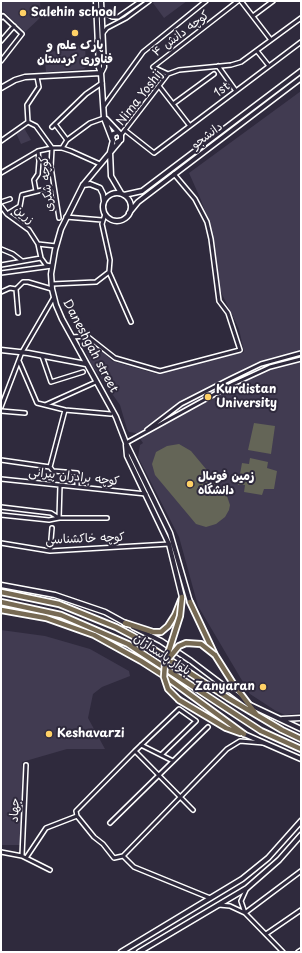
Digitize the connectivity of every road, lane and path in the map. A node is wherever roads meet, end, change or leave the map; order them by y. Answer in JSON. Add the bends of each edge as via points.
{"nodes":[{"id":1,"x":96,"y":1,"type":"edge"},
{"id":2,"x":101,"y":1,"type":"edge"},
{"id":3,"x":141,"y":1,"type":"edge"},
{"id":4,"x":149,"y":1,"type":"edge"},
{"id":5,"x":206,"y":1,"type":"edge"},
{"id":6,"x":240,"y":1,"type":"edge"},
{"id":7,"x":273,"y":1,"type":"edge"},
{"id":8,"x":102,"y":11,"type":"junction"},
{"id":9,"x":124,"y":14,"type":"junction"},
{"id":10,"x":253,"y":16,"type":"junction"},
{"id":11,"x":1,"y":18,"type":"edge"},
{"id":12,"x":126,"y":18,"type":"junction"},
{"id":13,"x":301,"y":18,"type":"edge"},
{"id":14,"x":14,"y":26,"type":"junction"},
{"id":15,"x":103,"y":33,"type":"junction"},
{"id":16,"x":271,"y":40,"type":"junction"},
{"id":17,"x":1,"y":41,"type":"edge"},
{"id":18,"x":301,"y":42,"type":"edge"},
{"id":19,"x":257,"y":50,"type":"junction"},
{"id":20,"x":1,"y":61,"type":"edge"},
{"id":21,"x":218,"y":66,"type":"junction"},
{"id":22,"x":269,"y":66,"type":"junction"},
{"id":23,"x":301,"y":71,"type":"edge"},
{"id":24,"x":101,"y":73,"type":"junction"},
{"id":25,"x":168,"y":74,"type":"junction"},
{"id":26,"x":214,"y":74,"type":"dead end"},
{"id":27,"x":37,"y":77,"type":"junction"},
{"id":28,"x":301,"y":78,"type":"edge"},
{"id":29,"x":102,"y":83,"type":"junction"},
{"id":30,"x":159,"y":86,"type":"junction"},
{"id":31,"x":1,"y":88,"type":"edge"},
{"id":32,"x":236,"y":91,"type":"junction"},
{"id":33,"x":173,"y":104,"type":"junction"},
{"id":34,"x":104,"y":106,"type":"junction"},
{"id":35,"x":104,"y":118,"type":"junction"},
{"id":36,"x":28,"y":122,"type":"junction"},
{"id":37,"x":55,"y":124,"type":"junction"},
{"id":38,"x":190,"y":126,"type":"junction"},
{"id":39,"x":52,"y":127,"type":"dead end"},
{"id":40,"x":126,"y":131,"type":"junction"},
{"id":41,"x":120,"y":134,"type":"junction"},
{"id":42,"x":113,"y":139,"type":"junction"},
{"id":43,"x":67,"y":140,"type":"junction"},
{"id":44,"x":1,"y":142,"type":"edge"},
{"id":45,"x":118,"y":142,"type":"junction"},
{"id":46,"x":52,"y":148,"type":"junction"},
{"id":47,"x":62,"y":148,"type":"junction"},
{"id":48,"x":38,"y":152,"type":"junction"},
{"id":49,"x":110,"y":152,"type":"junction"},
{"id":50,"x":100,"y":164,"type":"junction"},
{"id":51,"x":1,"y":173,"type":"edge"},
{"id":52,"x":174,"y":174,"type":"junction"},
{"id":53,"x":83,"y":185,"type":"junction"},
{"id":54,"x":54,"y":187,"type":"junction"},
{"id":55,"x":36,"y":190,"type":"junction"},
{"id":56,"x":122,"y":194,"type":"junction"},
{"id":57,"x":10,"y":199,"type":"dead end"},
{"id":58,"x":104,"y":201,"type":"junction"},
{"id":59,"x":1,"y":202,"type":"edge"},
{"id":60,"x":1,"y":206,"type":"edge"},
{"id":61,"x":129,"y":213,"type":"junction"},
{"id":62,"x":7,"y":214,"type":"junction"},
{"id":63,"x":105,"y":214,"type":"junction"},
{"id":64,"x":59,"y":218,"type":"dead end"},
{"id":65,"x":66,"y":218,"type":"junction"},
{"id":66,"x":102,"y":220,"type":"junction"},
{"id":67,"x":38,"y":244,"type":"junction"},
{"id":68,"x":56,"y":246,"type":"junction"},
{"id":69,"x":1,"y":249,"type":"edge"},
{"id":70,"x":41,"y":258,"type":"junction"},
{"id":71,"x":22,"y":261,"type":"junction"},
{"id":72,"x":1,"y":265,"type":"edge"},
{"id":73,"x":52,"y":266,"type":"junction"},
{"id":74,"x":109,"y":272,"type":"junction"},
{"id":75,"x":1,"y":273,"type":"edge"},
{"id":76,"x":52,"y":284,"type":"junction"},
{"id":77,"x":16,"y":288,"type":"junction"},
{"id":78,"x":52,"y":289,"type":"junction"},
{"id":79,"x":1,"y":292,"type":"edge"},
{"id":80,"x":54,"y":297,"type":"junction"},
{"id":81,"x":18,"y":313,"type":"dead end"},
{"id":82,"x":131,"y":322,"type":"dead end"},
{"id":83,"x":72,"y":337,"type":"junction"},
{"id":84,"x":1,"y":350,"type":"edge"},
{"id":85,"x":22,"y":352,"type":"junction"},
{"id":86,"x":301,"y":353,"type":"edge"},
{"id":87,"x":42,"y":356,"type":"junction"},
{"id":88,"x":301,"y":359,"type":"edge"},
{"id":89,"x":19,"y":361,"type":"junction"},
{"id":90,"x":86,"y":364,"type":"junction"},
{"id":91,"x":83,"y":372,"type":"dead end"},
{"id":92,"x":230,"y":379,"type":"junction"},
{"id":93,"x":96,"y":382,"type":"junction"},
{"id":94,"x":233,"y":384,"type":"junction"},
{"id":95,"x":44,"y":406,"type":"junction"},
{"id":96,"x":1,"y":407,"type":"edge"},
{"id":97,"x":65,"y":410,"type":"junction"},
{"id":98,"x":1,"y":411,"type":"edge"},
{"id":99,"x":25,"y":413,"type":"dead end"},
{"id":100,"x":111,"y":414,"type":"dead end"},
{"id":101,"x":139,"y":437,"type":"junction"},
{"id":102,"x":126,"y":443,"type":"junction"},
{"id":103,"x":1,"y":460,"type":"edge"},
{"id":104,"x":50,"y":467,"type":"junction"},
{"id":105,"x":1,"y":479,"type":"edge"},
{"id":106,"x":60,"y":485,"type":"junction"},
{"id":107,"x":77,"y":487,"type":"junction"},
{"id":108,"x":146,"y":494,"type":"junction"},
{"id":109,"x":1,"y":507,"type":"edge"},
{"id":110,"x":1,"y":515,"type":"edge"},
{"id":111,"x":59,"y":518,"type":"junction"},
{"id":112,"x":106,"y":518,"type":"dead end"},
{"id":113,"x":52,"y":528,"type":"dead end"},
{"id":114,"x":1,"y":543,"type":"edge"},
{"id":115,"x":169,"y":544,"type":"junction"},
{"id":116,"x":50,"y":551,"type":"junction"},
{"id":117,"x":1,"y":586,"type":"edge"},
{"id":118,"x":1,"y":592,"type":"edge"},
{"id":119,"x":182,"y":597,"type":"junction"},
{"id":120,"x":1,"y":602,"type":"edge"},
{"id":121,"x":190,"y":602,"type":"joint"},
{"id":122,"x":1,"y":610,"type":"edge"},
{"id":123,"x":125,"y":623,"type":"junction"},
{"id":124,"x":114,"y":638,"type":"junction"},
{"id":125,"x":112,"y":645,"type":"junction"},
{"id":126,"x":215,"y":655,"type":"junction"},
{"id":127,"x":165,"y":663,"type":"junction"},
{"id":128,"x":248,"y":704,"type":"junction"},
{"id":129,"x":258,"y":716,"type":"junction"},
{"id":130,"x":301,"y":718,"type":"edge"},
{"id":131,"x":277,"y":719,"type":"junction"},
{"id":132,"x":208,"y":726,"type":"dead end"},
{"id":133,"x":301,"y":729,"type":"edge"},
{"id":134,"x":244,"y":734,"type":"junction"},
{"id":135,"x":301,"y":739,"type":"edge"},
{"id":136,"x":266,"y":743,"type":"junction"},
{"id":137,"x":141,"y":745,"type":"junction"},
{"id":138,"x":301,"y":749,"type":"edge"},
{"id":139,"x":134,"y":751,"type":"junction"},
{"id":140,"x":161,"y":755,"type":"junction"},
{"id":141,"x":301,"y":760,"type":"edge"},
{"id":142,"x":173,"y":761,"type":"junction"},
{"id":143,"x":26,"y":764,"type":"dead end"},
{"id":144,"x":158,"y":775,"type":"junction"},
{"id":145,"x":181,"y":798,"type":"junction"},
{"id":146,"x":193,"y":810,"type":"dead end"},
{"id":147,"x":77,"y":816,"type":"junction"},
{"id":148,"x":301,"y":822,"type":"edge"},
{"id":149,"x":110,"y":823,"type":"dead end"},
{"id":150,"x":301,"y":835,"type":"edge"},
{"id":151,"x":1,"y":852,"type":"edge"},
{"id":152,"x":22,"y":856,"type":"junction"},
{"id":153,"x":123,"y":856,"type":"junction"},
{"id":154,"x":26,"y":858,"type":"junction"},
{"id":155,"x":50,"y":870,"type":"dead end"},
{"id":156,"x":301,"y":871,"type":"edge"},
{"id":157,"x":247,"y":888,"type":"junction"},
{"id":158,"x":210,"y":898,"type":"junction"},
{"id":159,"x":217,"y":905,"type":"junction"},
{"id":160,"x":301,"y":910,"type":"edge"},
{"id":161,"x":245,"y":913,"type":"junction"},
{"id":162,"x":266,"y":934,"type":"junction"},
{"id":163,"x":301,"y":950,"type":"edge"},
{"id":164,"x":121,"y":952,"type":"edge"},
{"id":165,"x":139,"y":952,"type":"edge"},
{"id":166,"x":284,"y":952,"type":"edge"},
{"id":167,"x":298,"y":952,"type":"edge"}],
"edges":[{"from":1,"to":24,"type":"street"},
{"from":2,"to":8,"type":"street"},
{"from":3,"to":9,"type":"street"},
{"from":4,"to":12,"type":"street"},
{"from":5,"to":34,"type":"street","via":[[143,52]]},
{"from":6,"to":10,"type":"street"},
{"from":6,"to":25,"type":"street","name":"کوچه دانش ۴","via":[[153,67]]},
{"from":7,"to":10,"type":"street"},
{"from":8,"to":9,"type":"street","via":[[112,17]]},
{"from":8,"to":15,"type":"street"},
{"from":9,"to":12,"type":"street"},
{"from":10,"to":16,"type":"street"},
{"from":11,"to":14,"type":"street","via":[[3,16]]},
{"from":12,"to":15,"type":"street","via":[[107,28]]},
{"from":13,"to":16,"type":"street","name":"Nima Yoshij"},
{"from":14,"to":17,"type":"street"},
{"from":14,"to":20,"type":"street","via":[[22,34]]},
{"from":15,"to":24,"type":"street","via":[[104,67]]},
{"from":16,"to":19,"type":"street","name":"Nima Yoshij"},
{"from":18,"to":22,"type":"street","name":"1st"},
{"from":19,"to":21,"type":"street","name":"Nima Yoshij","via":[[241,62]]},
{"from":19,"to":22,"type":"street"},
{"from":21,"to":25,"type":"street","name":"Nima Yoshij"},
{"from":21,"to":32,"type":"street"},
{"from":22,"to":32,"type":"street","name":"1st"},
{"from":23,"to":56,"type":"street","name":"دانشجو","via":[[142,191]]},
{"from":24,"to":27,"type":"street"},
{"from":24,"to":29,"type":"street"},
{"from":25,"to":30,"type":"street","name":"Nima Yoshij"},
{"from":26,"to":33,"type":"street"},
{"from":27,"to":31,"type":"street","via":[[15,80]]},
{"from":27,"to":36,"type":"street","via":[[39,87],[27,105]]},
{"from":28,"to":52,"type":"street","name":"دانشجو"},
{"from":29,"to":34,"type":"street"},
{"from":29,"to":37,"type":"street","via":[[86,94]]},
{"from":30,"to":33,"type":"street"},
{"from":30,"to":40,"type":"street","name":"Nima Yoshij"},
{"from":32,"to":38,"type":"street","name":"1st"},
{"from":33,"to":38,"type":"street"},
{"from":34,"to":35,"type":"street"},
{"from":35,"to":41,"type":"street"},
{"from":35,"to":42,"type":"street"},
{"from":35,"to":43,"type":"street","via":[[90,123]]},
{"from":36,"to":44,"type":"street"},
{"from":36,"to":46,"type":"street","via":[[36,126]]},
{"from":37,"to":39,"type":"street"},
{"from":37,"to":43,"type":"street"},
{"from":38,"to":40,"type":"street","name":"1st","via":[[154,153]]},
{"from":40,"to":41,"type":"street","name":"Nima Yoshij"},
{"from":41,"to":42,"type":"street","via":[[113,134]]},
{"from":41,"to":45,"type":"street","name":"Daneshgah street"},
{"from":42,"to":45,"type":"street"},
{"from":42,"to":49,"type":"street","name":"Daneshgah street"},
{"from":43,"to":47,"type":"street"},
{"from":45,"to":49,"type":"street","name":"Daneshgah street"},
{"from":46,"to":47,"type":"street"},
{"from":46,"to":48,"type":"street"},
{"from":46,"to":54,"type":"street","name":"کوچه شکری"},
{"from":47,"to":50,"type":"street"},
{"from":48,"to":51,"type":"street"},
{"from":48,"to":55,"type":"street","via":[[38,167],[34,180]]},
{"from":49,"to":50,"type":"street","name":"Daneshgah street"},
{"from":49,"to":56,"type":"street","via":[[111,176]]},
{"from":50,"to":53,"type":"street","name":"Daneshgah street"},
{"from":52,"to":61,"type":"street","name":"دانشجو","via":[[138,202]]},
{"from":52,"to":83,"type":"street","via":[[195,199],[206,222],[220,300],[228,313],[240,350],[160,371],[115,358],[87,336]]},
{"from":53,"to":58,"type":"street","via":[[95,185],[100,188]]},
{"from":53,"to":65,"type":"street","name":"Daneshgah street"},
{"from":54,"to":55,"type":"street"},
{"from":54,"to":64,"type":"street","name":"کوچه شکری"},
{"from":55,"to":62,"type":"street","via":[[22,195],[20,206]]},
{"from":56,"to":58,"type":"street","via":[[112,193]]},
{"from":56,"to":61,"type":"street","via":[[131,205]]},
{"from":57,"to":59,"type":"street"},
{"from":58,"to":63,"type":"street"},
{"from":60,"to":62,"type":"street","name":"زرین"},
{"from":61,"to":63,"type":"street","via":[[117,221]]},
{"from":62,"to":67,"type":"street","name":"زرین","via":[[30,230]]},
{"from":63,"to":66,"type":"street"},
{"from":65,"to":66,"type":"street"},
{"from":65,"to":68,"type":"street","name":"Daneshgah street"},
{"from":66,"to":74,"type":"street","via":[[110,260]]},
{"from":67,"to":68,"type":"street"},
{"from":67,"to":70,"type":"street"},
{"from":68,"to":73,"type":"street","name":"Daneshgah street"},
{"from":69,"to":71,"type":"street"},
{"from":70,"to":71,"type":"street"},
{"from":70,"to":73,"type":"street","via":[[46,265]]},
{"from":71,"to":72,"type":"street"},
{"from":73,"to":75,"type":"street"},
{"from":73,"to":76,"type":"street","name":"Daneshgah street"},
{"from":74,"to":76,"type":"street","via":[[96,282]]},
{"from":74,"to":82,"type":"street"},
{"from":76,"to":78,"type":"street","name":"Daneshgah street"},
{"from":77,"to":78,"type":"street","via":[[22,282],[28,282]]},
{"from":77,"to":79,"type":"street"},
{"from":77,"to":81,"type":"street"},
{"from":78,"to":80,"type":"street","name":"Daneshgah street"},
{"from":80,"to":83,"type":"street","name":"Daneshgah street"},
{"from":80,"to":85,"type":"street"},
{"from":83,"to":90,"type":"street","name":"Daneshgah street"},
{"from":84,"to":85,"type":"street"},
{"from":85,"to":87,"type":"street"},
{"from":85,"to":89,"type":"street"},
{"from":86,"to":92,"type":"street","via":[[262,364]]},
{"from":87,"to":90,"type":"street"},
{"from":87,"to":91,"type":"street","via":[[51,382]]},
{"from":88,"to":94,"type":"street","via":[[270,367]]},
{"from":89,"to":95,"type":"street","via":[[37,403]]},
{"from":89,"to":96,"type":"street"},
{"from":90,"to":93,"type":"street","name":"Daneshgah street"},
{"from":92,"to":94,"type":"street"},
{"from":92,"to":101,"type":"street","via":[[181,404]]},
{"from":93,"to":95,"type":"street"},
{"from":93,"to":102,"type":"street","name":"Daneshgah street","via":[[116,417]]},
{"from":94,"to":101,"type":"street"},
{"from":95,"to":97,"type":"street"},
{"from":97,"to":100,"type":"street"},
{"from":97,"to":104,"type":"street"},
{"from":98,"to":99,"type":"street"},
{"from":101,"to":102,"type":"street"},
{"from":102,"to":108,"type":"street","name":"Daneshgah street","via":[[127,456]]},
{"from":102,"to":121,"type":"street","name":"Daneshgah street","via":[[174,543]]},
{"from":103,"to":104,"type":"street"},
{"from":104,"to":107,"type":"street","via":[[53,471],[77,472]]},
{"from":105,"to":106,"type":"street","name":"کوچه برادران پیرانی"},
{"from":106,"to":107,"type":"street","name":"کوچه برادران پیرانی"},
{"from":106,"to":111,"type":"street"},
{"from":107,"to":108,"type":"street","name":"کوچه برادران پیرانی"},
{"from":108,"to":115,"type":"street","name":"Daneshgah street"},
{"from":109,"to":111,"type":"street","via":[[51,514]]},
{"from":110,"to":111,"type":"street","via":[[49,520]]},
{"from":111,"to":112,"type":"street"},
{"from":113,"to":116,"type":"street"},
{"from":114,"to":116,"type":"street","name":"کوچه خاکشناسی"},
{"from":115,"to":116,"type":"street","name":"کوچه خاکشناسی"},
{"from":115,"to":119,"type":"street","name":"Daneshgah street"},
{"from":117,"to":123,"type":"street","via":[[55,595],[105,612]]},
{"from":118,"to":129,"type":"main road","name":"بلوار پاسداران","via":[[59,604],[116,627]]},
{"from":119,"to":123,"type":"main road","via":[[175,615],[161,632]]},
{"from":119,"to":127,"type":"main road","bridge":true,"via":[[180,616]]},
{"from":120,"to":124,"type":"main road","name":"بلوار پاسداران","via":[[61,616]]},
{"from":121,"to":126,"type":"main road"},
{"from":122,"to":125,"type":"main road","via":[[68,624]]},
{"from":123,"to":128,"type":"street","via":[[161,641]]},
{"from":124,"to":125,"type":"main road"},
{"from":124,"to":138,"type":"main road","name":"بلوار پاسداران","via":[[128,644],[261,731]]},
{"from":125,"to":134,"type":"main road","via":[[166,677]]},
{"from":126,"to":127,"type":"main road","bridge":true,"via":[[202,644],[186,643],[179,646]]},
{"from":126,"to":128,"type":"main road"},
{"from":127,"to":134,"type":"main road","bridge":true,"via":[[164,677],[168,689],[179,700],[226,728]]},
{"from":128,"to":129,"type":"main road"},
{"from":128,"to":131,"type":"street"},
{"from":129,"to":135,"type":"main road","name":"بلوار پاسداران"},
{"from":130,"to":131,"type":"street"},
{"from":131,"to":133,"type":"street"},
{"from":132,"to":142,"type":"street"},
{"from":134,"to":136,"type":"street"},
{"from":136,"to":141,"type":"street"},
{"from":136,"to":145,"type":"street","via":[[240,741],[232,746]]},
{"from":137,"to":139,"type":"street"},
{"from":137,"to":140,"type":"street"},
{"from":137,"to":140,"type":"street","via":[[179,709],[196,721]]},
{"from":139,"to":144,"type":"street"},
{"from":139,"to":147,"type":"street","via":[[76,812]]},
{"from":140,"to":142,"type":"street"},
{"from":142,"to":144,"type":"street"},
{"from":143,"to":152,"type":"street","name":"جهاد"},
{"from":144,"to":145,"type":"street"},
{"from":144,"to":149,"type":"street"},
{"from":145,"to":146,"type":"street"},
{"from":145,"to":153,"type":"street"},
{"from":147,"to":153,"type":"street","via":[[114,858]]},
{"from":147,"to":154,"type":"street","via":[[46,828]]},
{"from":148,"to":158,"type":"street","via":[[268,858],[242,879]]},
{"from":150,"to":157,"type":"street","via":[[279,860]]},
{"from":151,"to":152,"type":"street"},
{"from":152,"to":154,"type":"street"},
{"from":153,"to":158,"type":"street","via":[[134,867]]},
{"from":154,"to":155,"type":"street"},
{"from":156,"to":161,"type":"street"},
{"from":157,"to":159,"type":"street"},
{"from":157,"to":161,"type":"street","via":[[241,900]]},
{"from":158,"to":164,"type":"street"},
{"from":159,"to":161,"type":"street","via":[[230,906]]},
{"from":159,"to":165,"type":"street"},
{"from":160,"to":162,"type":"street"},
{"from":161,"to":162,"type":"street"},
{"from":162,"to":166,"type":"street"},
{"from":163,"to":167,"type":"street"}]}
